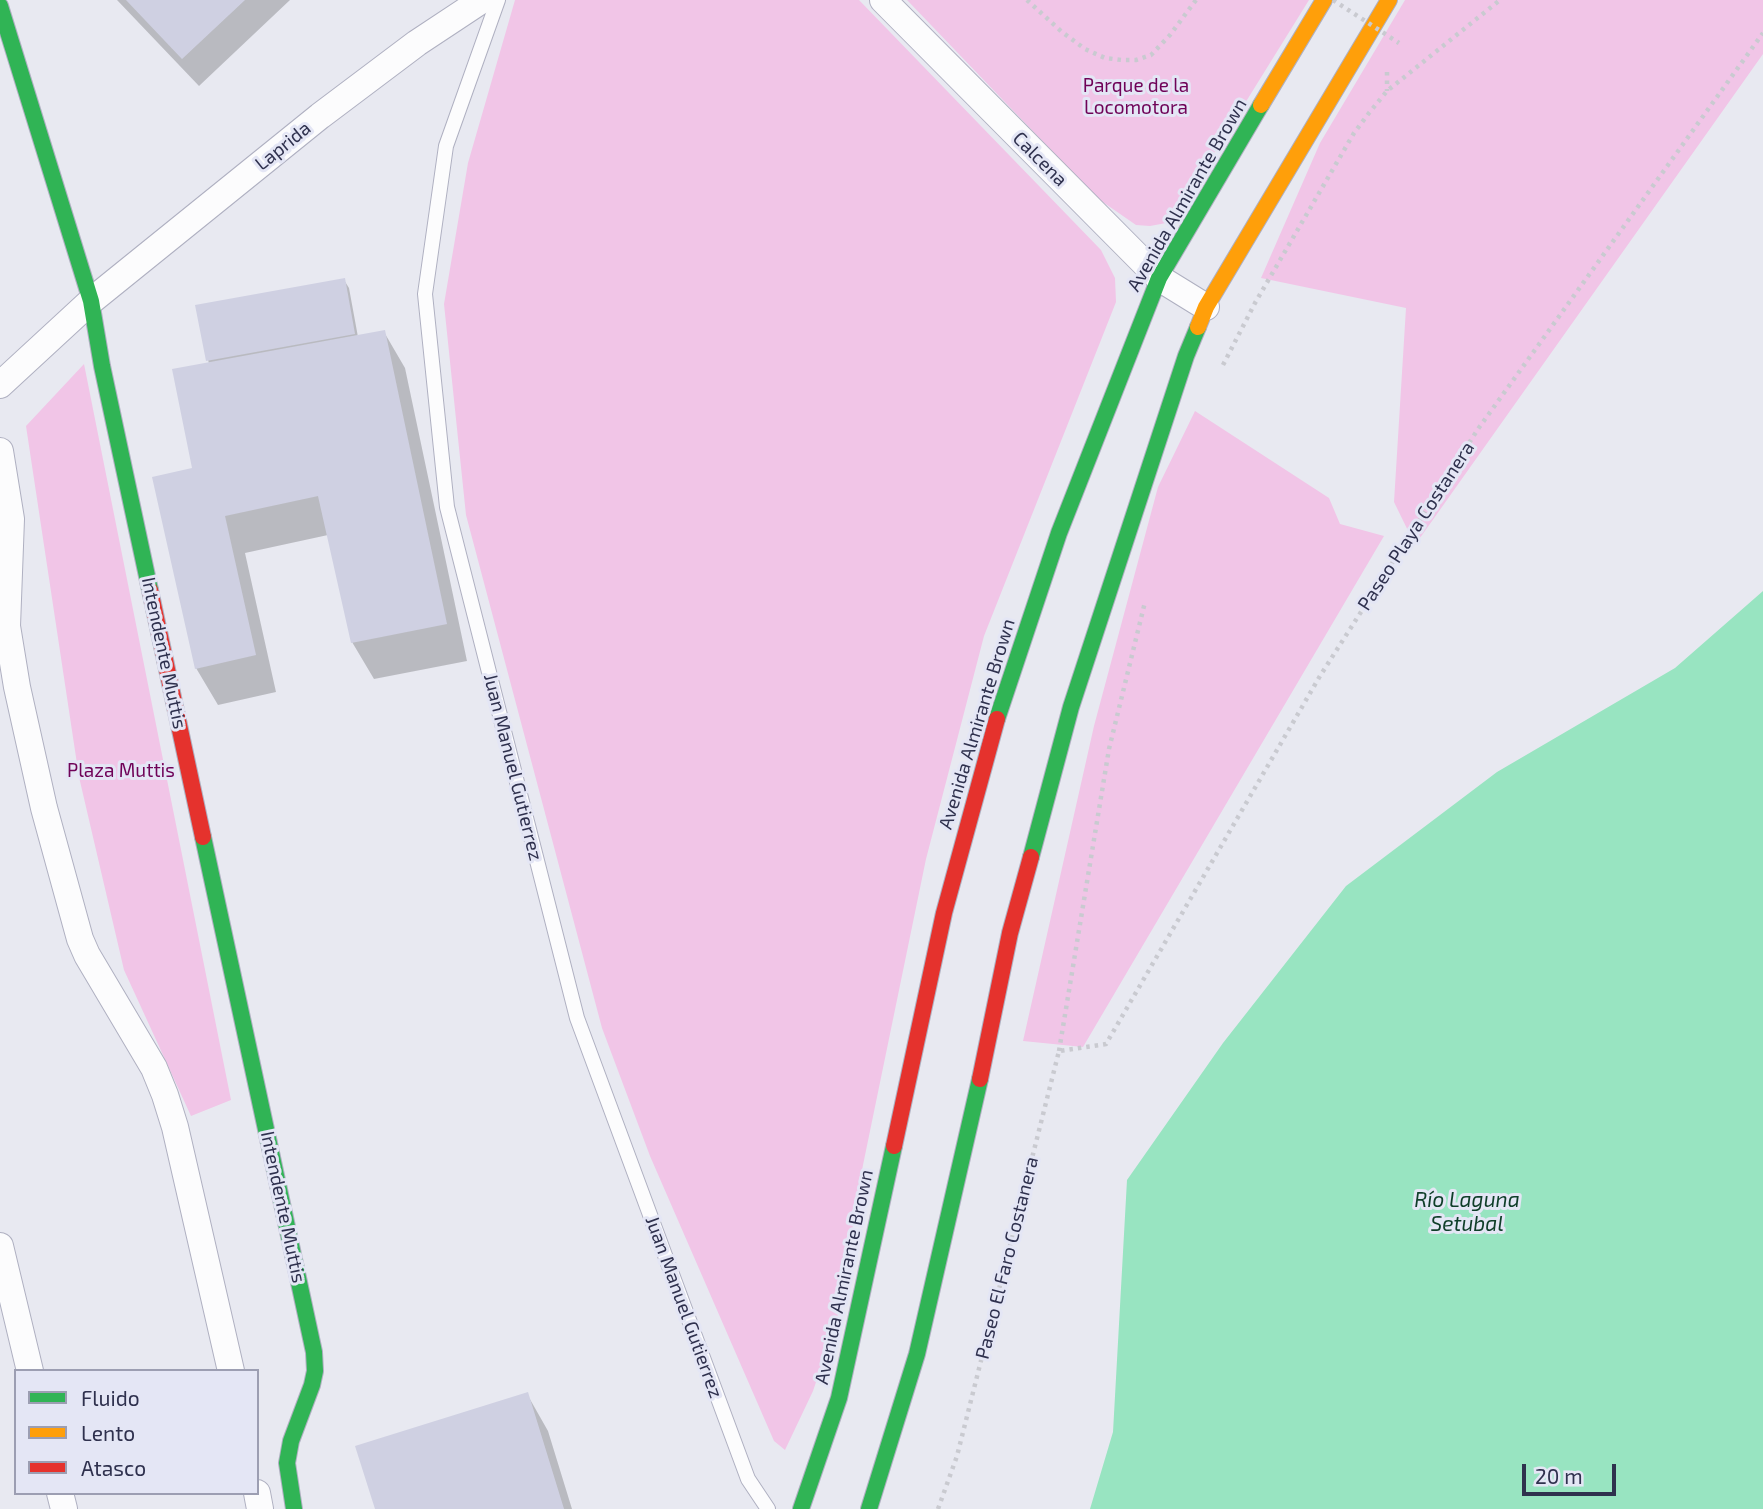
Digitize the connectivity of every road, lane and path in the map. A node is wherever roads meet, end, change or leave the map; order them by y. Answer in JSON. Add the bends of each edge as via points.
{"nodes":[{"id":1,"x":482,"y":0,"type":"edge"},
{"id":2,"x":498,"y":0,"type":"edge"},
{"id":3,"x":883,"y":0,"type":"edge"},
{"id":4,"x":1027,"y":0,"type":"edge"},
{"id":5,"x":1196,"y":0,"type":"edge"},
{"id":6,"x":1324,"y":0,"type":"edge"},
{"id":7,"x":1333,"y":0,"type":"edge"},
{"id":8,"x":1389,"y":0,"type":"edge"},
{"id":9,"x":1500,"y":0,"type":"edge"},
{"id":10,"x":0,"y":6,"type":"edge"},
{"id":11,"x":1763,"y":33,"type":"edge"},
{"id":12,"x":1399,"y":43,"type":"dead end"},
{"id":13,"x":1159,"y":278,"type":"junction"},
{"id":14,"x":91,"y":301,"type":"junction"},
{"id":15,"x":1206,"y":307,"type":"junction"},
{"id":16,"x":1217,"y":377,"type":"dead end"},
{"id":17,"x":0,"y":385,"type":"edge"},
{"id":18,"x":0,"y":451,"type":"edge"},
{"id":19,"x":1146,"y":601,"type":"dead end"},
{"id":20,"x":1059,"y":1051,"type":"junction"},
{"id":21,"x":0,"y":1247,"type":"edge"},
{"id":22,"x":30,"y":1369,"type":"edge"},
{"id":23,"x":231,"y":1369,"type":"edge"},
{"id":24,"x":294,"y":1509,"type":"edge"},
{"id":25,"x":768,"y":1509,"type":"edge"},
{"id":26,"x":800,"y":1509,"type":"edge"},
{"id":27,"x":869,"y":1509,"type":"edge"},
{"id":28,"x":938,"y":1509,"type":"edge"}],
"edges":[{"from":1,"to":14,"type":"street","name":"Laprida","via":[[320,116]]},
{"from":2,"to":25,"type":"lane","name":"Juan Manuel Gutierrez","via":[[446,146],[425,294],[447,507],[577,1018],[748,1479]]},
{"from":3,"to":13,"type":"street","name":"Calcena"},
{"from":4,"to":5,"type":"path","via":[[1085,49],[1122,61],[1151,55]]},
{"from":6,"to":13,"type":"main road","name":"Avenida Almirante Brown"},
{"from":7,"to":12,"type":"path","bridge":true},
{"from":8,"to":15,"type":"main road"},
{"from":9,"to":16,"type":"path","via":[[1387,91],[1369,113],[1255,303]]},
{"from":10,"to":14,"type":"main road","name":"Intendente Muttis"},
{"from":11,"to":20,"type":"path","name":"Paseo Playa Costanera","via":[[1478,429],[1320,676],[1106,1044]]},
{"from":13,"to":15,"type":"street","name":"Calcena"},
{"from":13,"to":26,"type":"main road","name":"Avenida Almirante Brown","via":[[1059,533],[1000,708],[944,913],[839,1398]]},
{"from":14,"to":17,"type":"street","name":"Laprida"},
{"from":14,"to":24,"type":"main road","name":"Intendente Muttis","via":[[314,1352],[312,1385],[287,1463]]},
{"from":15,"to":27,"type":"main road","via":[[1071,707],[1010,933],[916,1354]]},
{"from":18,"to":23,"type":"street","via":[[11,519],[7,626],[44,808],[80,939],[154,1068],[175,1127]]},
{"from":19,"to":20,"type":"path","name":"Paseo El Faro Costanera","via":[[1110,749]]},
{"from":20,"to":28,"type":"path","name":"Paseo El Faro Costanera","via":[[957,1456]]},
{"from":21,"to":22,"type":"street"}]}
